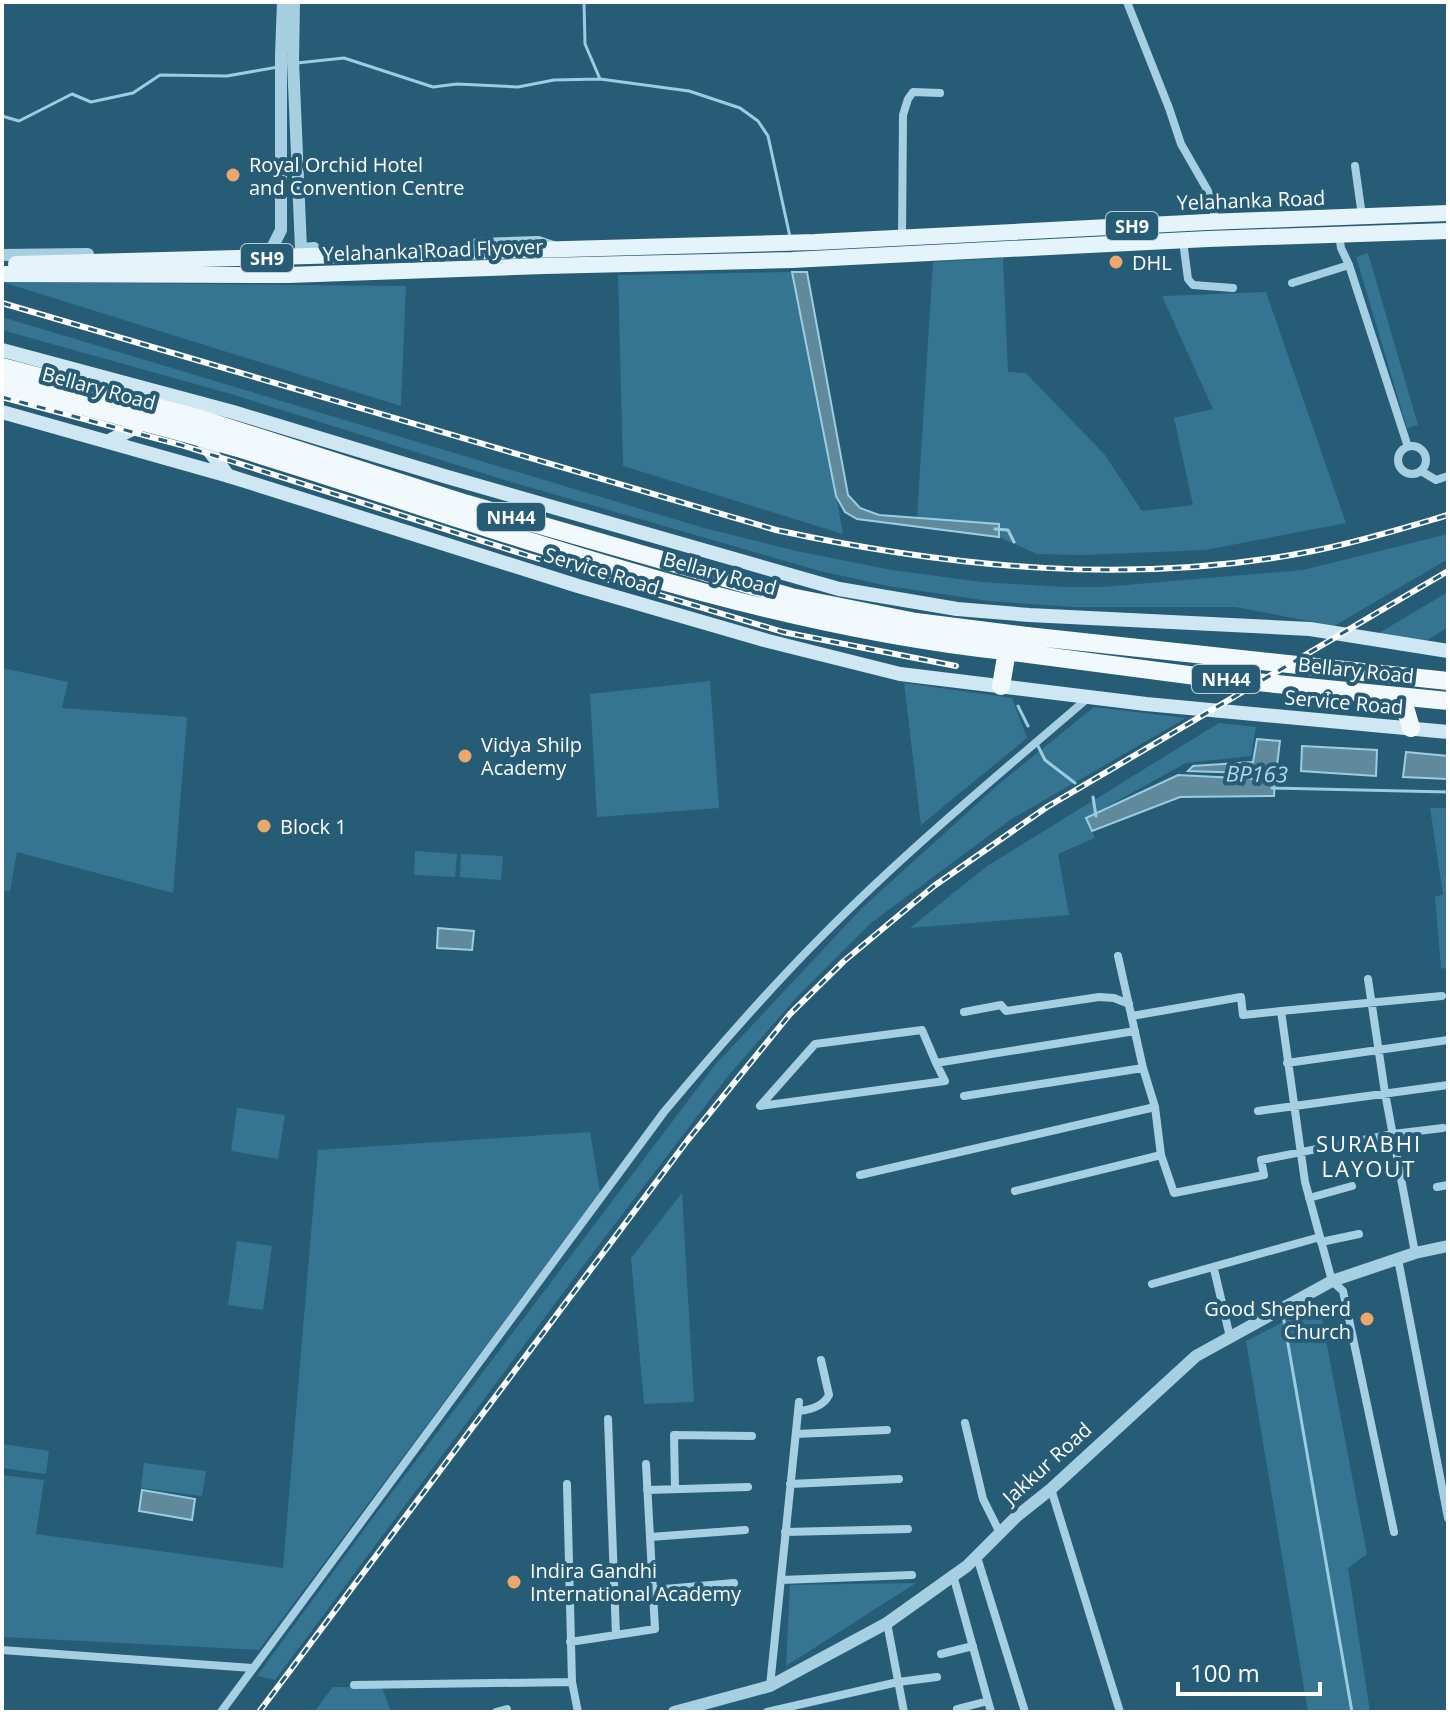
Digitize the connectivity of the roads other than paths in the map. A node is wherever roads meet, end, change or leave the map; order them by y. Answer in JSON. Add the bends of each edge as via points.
{"nodes":[{"id":1,"x":283,"y":2,"type":"edge"},
{"id":2,"x":294,"y":2,"type":"edge"},
{"id":3,"x":1127,"y":2,"type":"edge"},
{"id":4,"x":285,"y":49,"type":"junction"},
{"id":5,"x":940,"y":93,"type":"dead end"},
{"id":6,"x":1355,"y":166,"type":"dead end"},
{"id":7,"x":1448,"y":213,"type":"edge"},
{"id":8,"x":1362,"y":216,"type":"junction"},
{"id":9,"x":1216,"y":221,"type":"junction"},
{"id":10,"x":1448,"y":231,"type":"edge"},
{"id":11,"x":1344,"y":234,"type":"junction"},
{"id":12,"x":902,"y":238,"type":"junction"},
{"id":13,"x":1183,"y":240,"type":"junction"},
{"id":14,"x":301,"y":249,"type":"junction"},
{"id":15,"x":854,"y":249,"type":"junction"},
{"id":16,"x":558,"y":250,"type":"junction"},
{"id":17,"x":757,"y":252,"type":"junction"},
{"id":18,"x":2,"y":255,"type":"edge"},
{"id":19,"x":256,"y":258,"type":"junction"},
{"id":20,"x":2,"y":264,"type":"edge"},
{"id":21,"x":576,"y":265,"type":"junction"},
{"id":22,"x":1349,"y":265,"type":"junction"},
{"id":23,"x":2,"y":272,"type":"edge"},
{"id":24,"x":301,"y":279,"type":"junction"},
{"id":25,"x":1292,"y":283,"type":"dead end"},
{"id":26,"x":1233,"y":288,"type":"dead end"},
{"id":27,"x":2,"y":350,"type":"edge"},
{"id":28,"x":2,"y":367,"type":"edge"},
{"id":29,"x":124,"y":383,"type":"junction"},
{"id":30,"x":2,"y":385,"type":"edge"},
{"id":31,"x":2,"y":412,"type":"edge"},
{"id":32,"x":233,"y":412,"type":"junction"},
{"id":33,"x":109,"y":441,"type":"junction"},
{"id":34,"x":1408,"y":447,"type":"junction"},
{"id":35,"x":1421,"y":471,"type":"junction"},
{"id":36,"x":229,"y":476,"type":"junction"},
{"id":37,"x":1448,"y":476,"type":"edge"},
{"id":38,"x":1006,"y":651,"type":"junction"},
{"id":39,"x":1448,"y":651,"type":"edge"},
{"id":40,"x":1448,"y":681,"type":"edge"},
{"id":41,"x":1001,"y":686,"type":"junction"},
{"id":42,"x":1090,"y":696,"type":"junction"},
{"id":43,"x":1402,"y":697,"type":"junction"},
{"id":44,"x":1448,"y":701,"type":"edge"},
{"id":45,"x":1411,"y":728,"type":"junction"},
{"id":46,"x":1448,"y":732,"type":"edge"},
{"id":47,"x":1118,"y":956,"type":"dead end"},
{"id":48,"x":1368,"y":979,"type":"dead end"},
{"id":49,"x":1442,"y":996,"type":"dead end"},
{"id":50,"x":1129,"y":1004,"type":"junction"},
{"id":51,"x":1371,"y":1005,"type":"junction"},
{"id":52,"x":1281,"y":1011,"type":"junction"},
{"id":53,"x":964,"y":1012,"type":"dead end"},
{"id":54,"x":1132,"y":1016,"type":"junction"},
{"id":55,"x":1135,"y":1031,"type":"junction"},
{"id":56,"x":1448,"y":1040,"type":"edge"},
{"id":57,"x":1378,"y":1048,"type":"junction"},
{"id":58,"x":936,"y":1063,"type":"junction"},
{"id":59,"x":1287,"y":1063,"type":"junction"},
{"id":60,"x":1143,"y":1068,"type":"junction"},
{"id":61,"x":1448,"y":1085,"type":"edge"},
{"id":62,"x":1385,"y":1093,"type":"junction"},
{"id":63,"x":964,"y":1096,"type":"dead end"},
{"id":64,"x":1155,"y":1107,"type":"junction"},
{"id":65,"x":1294,"y":1107,"type":"junction"},
{"id":66,"x":1258,"y":1111,"type":"dead end"},
{"id":67,"x":1443,"y":1128,"type":"dead end"},
{"id":68,"x":1393,"y":1134,"type":"junction"},
{"id":69,"x":1300,"y":1151,"type":"junction"},
{"id":70,"x":1161,"y":1155,"type":"junction"},
{"id":71,"x":860,"y":1175,"type":"dead end"},
{"id":72,"x":1448,"y":1185,"type":"edge"},
{"id":73,"x":1352,"y":1186,"type":"dead end"},
{"id":74,"x":1437,"y":1187,"type":"dead end"},
{"id":75,"x":1015,"y":1191,"type":"dead end"},
{"id":76,"x":1309,"y":1198,"type":"junction"},
{"id":77,"x":1359,"y":1234,"type":"dead end"},
{"id":78,"x":1320,"y":1239,"type":"junction"},
{"id":79,"x":1448,"y":1246,"type":"edge"},
{"id":80,"x":1415,"y":1253,"type":"junction"},
{"id":81,"x":1398,"y":1259,"type":"junction"},
{"id":82,"x":1214,"y":1269,"type":"junction"},
{"id":83,"x":1332,"y":1281,"type":"junction"},
{"id":84,"x":1152,"y":1284,"type":"dead end"},
{"id":85,"x":1230,"y":1337,"type":"junction"},
{"id":86,"x":821,"y":1360,"type":"dead end"},
{"id":87,"x":608,"y":1419,"type":"dead end"},
{"id":88,"x":965,"y":1423,"type":"dead end"},
{"id":89,"x":887,"y":1430,"type":"dead end"},
{"id":90,"x":796,"y":1434,"type":"junction"},
{"id":91,"x":752,"y":1436,"type":"dead end"},
{"id":92,"x":646,"y":1464,"type":"dead end"},
{"id":93,"x":899,"y":1479,"type":"dead end"},
{"id":94,"x":567,"y":1484,"type":"dead end"},
{"id":95,"x":790,"y":1484,"type":"junction"},
{"id":96,"x":748,"y":1487,"type":"dead end"},
{"id":97,"x":675,"y":1489,"type":"junction"},
{"id":98,"x":1051,"y":1489,"type":"junction"},
{"id":99,"x":647,"y":1490,"type":"junction"},
{"id":100,"x":1448,"y":1518,"type":"edge"},
{"id":101,"x":908,"y":1529,"type":"dead end"},
{"id":102,"x":745,"y":1530,"type":"dead end"},
{"id":103,"x":785,"y":1532,"type":"junction"},
{"id":104,"x":1394,"y":1532,"type":"dead end"},
{"id":105,"x":1000,"y":1533,"type":"junction"},
{"id":106,"x":650,"y":1537,"type":"junction"},
{"id":107,"x":977,"y":1557,"type":"junction"},
{"id":108,"x":912,"y":1575,"type":"dead end"},
{"id":109,"x":953,"y":1575,"type":"junction"},
{"id":110,"x":781,"y":1580,"type":"junction"},
{"id":111,"x":734,"y":1583,"type":"dead end"},
{"id":112,"x":653,"y":1590,"type":"junction"},
{"id":113,"x":887,"y":1623,"type":"junction"},
{"id":114,"x":616,"y":1635,"type":"junction"},
{"id":115,"x":570,"y":1642,"type":"junction"},
{"id":116,"x":973,"y":1646,"type":"junction"},
{"id":117,"x":2,"y":1650,"type":"edge"},
{"id":118,"x":941,"y":1654,"type":"dead end"},
{"id":119,"x":252,"y":1668,"type":"junction"},
{"id":120,"x":937,"y":1677,"type":"dead end"},
{"id":121,"x":572,"y":1682,"type":"junction"},
{"id":122,"x":898,"y":1682,"type":"junction"},
{"id":123,"x":354,"y":1685,"type":"dead end"},
{"id":124,"x":770,"y":1686,"type":"junction"},
{"id":125,"x":988,"y":1701,"type":"junction"},
{"id":126,"x":957,"y":1709,"type":"dead end"},
{"id":127,"x":221,"y":1712,"type":"edge"},
{"id":128,"x":496,"y":1712,"type":"edge"},
{"id":129,"x":507,"y":1712,"type":"edge"},
{"id":130,"x":578,"y":1712,"type":"edge"},
{"id":131,"x":674,"y":1712,"type":"edge"},
{"id":132,"x":767,"y":1712,"type":"edge"},
{"id":133,"x":904,"y":1712,"type":"edge"},
{"id":134,"x":991,"y":1712,"type":"edge"},
{"id":135,"x":1025,"y":1712,"type":"edge"},
{"id":136,"x":1120,"y":1712,"type":"edge"}],
"edges":[{"from":1,"to":4,"type":"street"},
{"from":2,"to":4,"type":"street"},
{"from":3,"to":9,"type":"street"},
{"from":4,"to":14,"type":"street"},
{"from":4,"to":19,"type":"street","bridge":true,"via":[[281,230],[272,248]]},
{"from":5,"to":12,"type":"street","via":[[913,92],[903,115]]},
{"from":6,"to":8,"type":"street"},
{"from":7,"to":8,"type":"main road","name":"Yelahanka Road","number":"SH9"},
{"from":8,"to":9,"type":"main road","name":"Yelahanka Road","number":"SH9"},
{"from":9,"to":12,"type":"main road","name":"Yelahanka Road","number":"SH9"},
{"from":10,"to":11,"type":"main road","name":"Yelahanka Road","number":"SH9"},
{"from":11,"to":13,"type":"main road","name":"Yelahanka Road","number":"SH9"},
{"from":11,"to":22,"type":"street"},
{"from":12,"to":15,"type":"main road","name":"Yelahanka Road","number":"SH9"},
{"from":13,"to":15,"type":"main road","name":"Yelahanka Road","number":"SH9"},
{"from":13,"to":26,"type":"street","via":[[1193,285]]},
{"from":14,"to":16,"type":"street","via":[[538,242]]},
{"from":14,"to":18,"type":"street"},
{"from":14,"to":24,"type":"street"},
{"from":15,"to":17,"type":"main road","name":"Yelahanka Road","number":"SH9"},
{"from":16,"to":17,"type":"main road","number":"SH9"},
{"from":16,"to":19,"type":"main road","name":"Yelahanka Road Flyover","number":"SH9","bridge":true},
{"from":17,"to":21,"type":"main road","number":"SH9"},
{"from":19,"to":20,"type":"main road","name":"Yelahanka Road Flyover","number":"SH9","bridge":true},
{"from":21,"to":23,"type":"main road","name":"Yelahanka Road Flyover","number":"SH9","bridge":true,"via":[[288,275]]},
{"from":21,"to":24,"type":"street","via":[[560,271]]},
{"from":22,"to":25,"type":"street"},
{"from":22,"to":34,"type":"street"},
{"from":23,"to":24,"type":"street","via":[[34,280]]},
{"from":27,"to":29,"type":"main road"},
{"from":28,"to":40,"type":"highway","name":"Bellary Road","number":"NH44","bridge":true,"via":[[201,419],[467,504],[791,597],[916,622]]},
{"from":29,"to":32,"type":"main road"},
{"from":29,"to":33,"type":"main road","via":[[148,404],[148,414],[144,423]]},
{"from":30,"to":38,"type":"highway","name":"Bellary Road","number":"NH44","bridge":true,"via":[[240,449],[561,551],[774,610]]},
{"from":31,"to":33,"type":"main road","name":"Service Road"},
{"from":32,"to":36,"type":"main road","via":[[201,413],[194,427]]},
{"from":32,"to":39,"type":"main road","via":[[839,589],[957,609],[1310,629]]},
{"from":33,"to":36,"type":"main road","name":"Service Road"},
{"from":34,"to":35,"type":"street","via":[[1424,454]]},
{"from":34,"to":35,"type":"street","via":[[1399,456],[1401,469],[1413,475]]},
{"from":35,"to":37,"type":"street","via":[[1436,480]]},
{"from":36,"to":41,"type":"main road","name":"Service Road","via":[[782,645],[900,674]]},
{"from":38,"to":41,"type":"highway"},
{"from":38,"to":43,"type":"highway","name":"Bellary Road","number":"NH44"},
{"from":41,"to":42,"type":"main road","name":"Service Road"},
{"from":42,"to":45,"type":"main road","name":"Service Road"},
{"from":42,"to":119,"type":"street","via":[[825,933],[713,1054],[664,1112]]},
{"from":43,"to":44,"type":"highway","name":"Bellary Road","number":"NH44"},
{"from":43,"to":45,"type":"highway"},
{"from":45,"to":46,"type":"main road","name":"Service Road"},
{"from":47,"to":50,"type":"street"},
{"from":48,"to":51,"type":"street"},
{"from":49,"to":51,"type":"street"},
{"from":50,"to":53,"type":"street","via":[[1099,997]]},
{"from":50,"to":54,"type":"street"},
{"from":51,"to":52,"type":"street"},
{"from":51,"to":57,"type":"street"},
{"from":52,"to":54,"type":"street","via":[[1243,1015],[1241,997]]},
{"from":52,"to":59,"type":"street"},
{"from":54,"to":55,"type":"street"},
{"from":55,"to":58,"type":"street"},
{"from":55,"to":60,"type":"street"},
{"from":56,"to":57,"type":"street"},
{"from":57,"to":59,"type":"street"},
{"from":57,"to":62,"type":"street"},
{"from":58,"to":58,"type":"street","via":[[945,1081],[760,1106],[815,1044],[922,1030]]},
{"from":59,"to":65,"type":"street"},
{"from":60,"to":63,"type":"street"},
{"from":60,"to":64,"type":"street"},
{"from":61,"to":62,"type":"street"},
{"from":62,"to":65,"type":"street"},
{"from":62,"to":68,"type":"street"},
{"from":64,"to":70,"type":"street"},
{"from":64,"to":71,"type":"street"},
{"from":65,"to":66,"type":"street"},
{"from":65,"to":69,"type":"street"},
{"from":67,"to":68,"type":"street"},
{"from":68,"to":69,"type":"street"},
{"from":68,"to":80,"type":"street"},
{"from":69,"to":70,"type":"street","via":[[1261,1160],[1264,1175],[1174,1193]]},
{"from":69,"to":76,"type":"street"},
{"from":70,"to":75,"type":"street"},
{"from":72,"to":74,"type":"street"},
{"from":73,"to":76,"type":"street"},
{"from":76,"to":78,"type":"street"},
{"from":77,"to":78,"type":"street"},
{"from":78,"to":82,"type":"street"},
{"from":78,"to":83,"type":"street"},
{"from":79,"to":80,"type":"street","name":"Jakkur Road"},
{"from":80,"to":81,"type":"street","name":"Jakkur Road"},
{"from":81,"to":83,"type":"street","name":"Jakkur Road"},
{"from":81,"to":100,"type":"street"},
{"from":82,"to":84,"type":"street"},
{"from":82,"to":85,"type":"street"},
{"from":83,"to":85,"type":"street","name":"Jakkur Road"},
{"from":83,"to":104,"type":"street","via":[[1343,1291]]},
{"from":85,"to":98,"type":"street","name":"Jakkur Road","via":[[1196,1356]]},
{"from":86,"to":90,"type":"street","via":[[829,1395],[810,1410],[798,1406]]},
{"from":87,"to":114,"type":"street"},
{"from":88,"to":105,"type":"street","via":[[983,1499]]},
{"from":89,"to":90,"type":"street"},
{"from":90,"to":95,"type":"street"},
{"from":91,"to":97,"type":"street","via":[[674,1435]]},
{"from":92,"to":99,"type":"street"},
{"from":93,"to":95,"type":"street"},
{"from":94,"to":115,"type":"street"},
{"from":95,"to":103,"type":"street"},
{"from":96,"to":97,"type":"street"},
{"from":97,"to":99,"type":"street"},
{"from":98,"to":105,"type":"street","name":"Jakkur Road"},
{"from":98,"to":136,"type":"street"},
{"from":99,"to":106,"type":"street"},
{"from":101,"to":103,"type":"street"},
{"from":102,"to":106,"type":"street"},
{"from":103,"to":110,"type":"street"},
{"from":105,"to":107,"type":"street","name":"Jakkur Road"},
{"from":106,"to":112,"type":"street"},
{"from":107,"to":109,"type":"street","name":"Jakkur Road"},
{"from":107,"to":135,"type":"street"},
{"from":108,"to":110,"type":"street"},
{"from":109,"to":113,"type":"street","name":"Jakkur Road"},
{"from":109,"to":116,"type":"street"},
{"from":110,"to":124,"type":"street"},
{"from":111,"to":112,"type":"street"},
{"from":112,"to":114,"type":"street","via":[[655,1629]]},
{"from":113,"to":122,"type":"street"},
{"from":113,"to":124,"type":"street","name":"Jakkur Road"},
{"from":114,"to":115,"type":"street"},
{"from":115,"to":121,"type":"street"},
{"from":116,"to":118,"type":"street"},
{"from":116,"to":125,"type":"street"},
{"from":117,"to":119,"type":"street"},
{"from":119,"to":127,"type":"street"},
{"from":120,"to":122,"type":"street"},
{"from":121,"to":123,"type":"street"},
{"from":121,"to":130,"type":"street"},
{"from":122,"to":132,"type":"street"},
{"from":122,"to":133,"type":"street"},
{"from":124,"to":131,"type":"street","name":"Jakkur Road"},
{"from":125,"to":126,"type":"street"},
{"from":125,"to":134,"type":"street"},
{"from":128,"to":129,"type":"street"}]}
